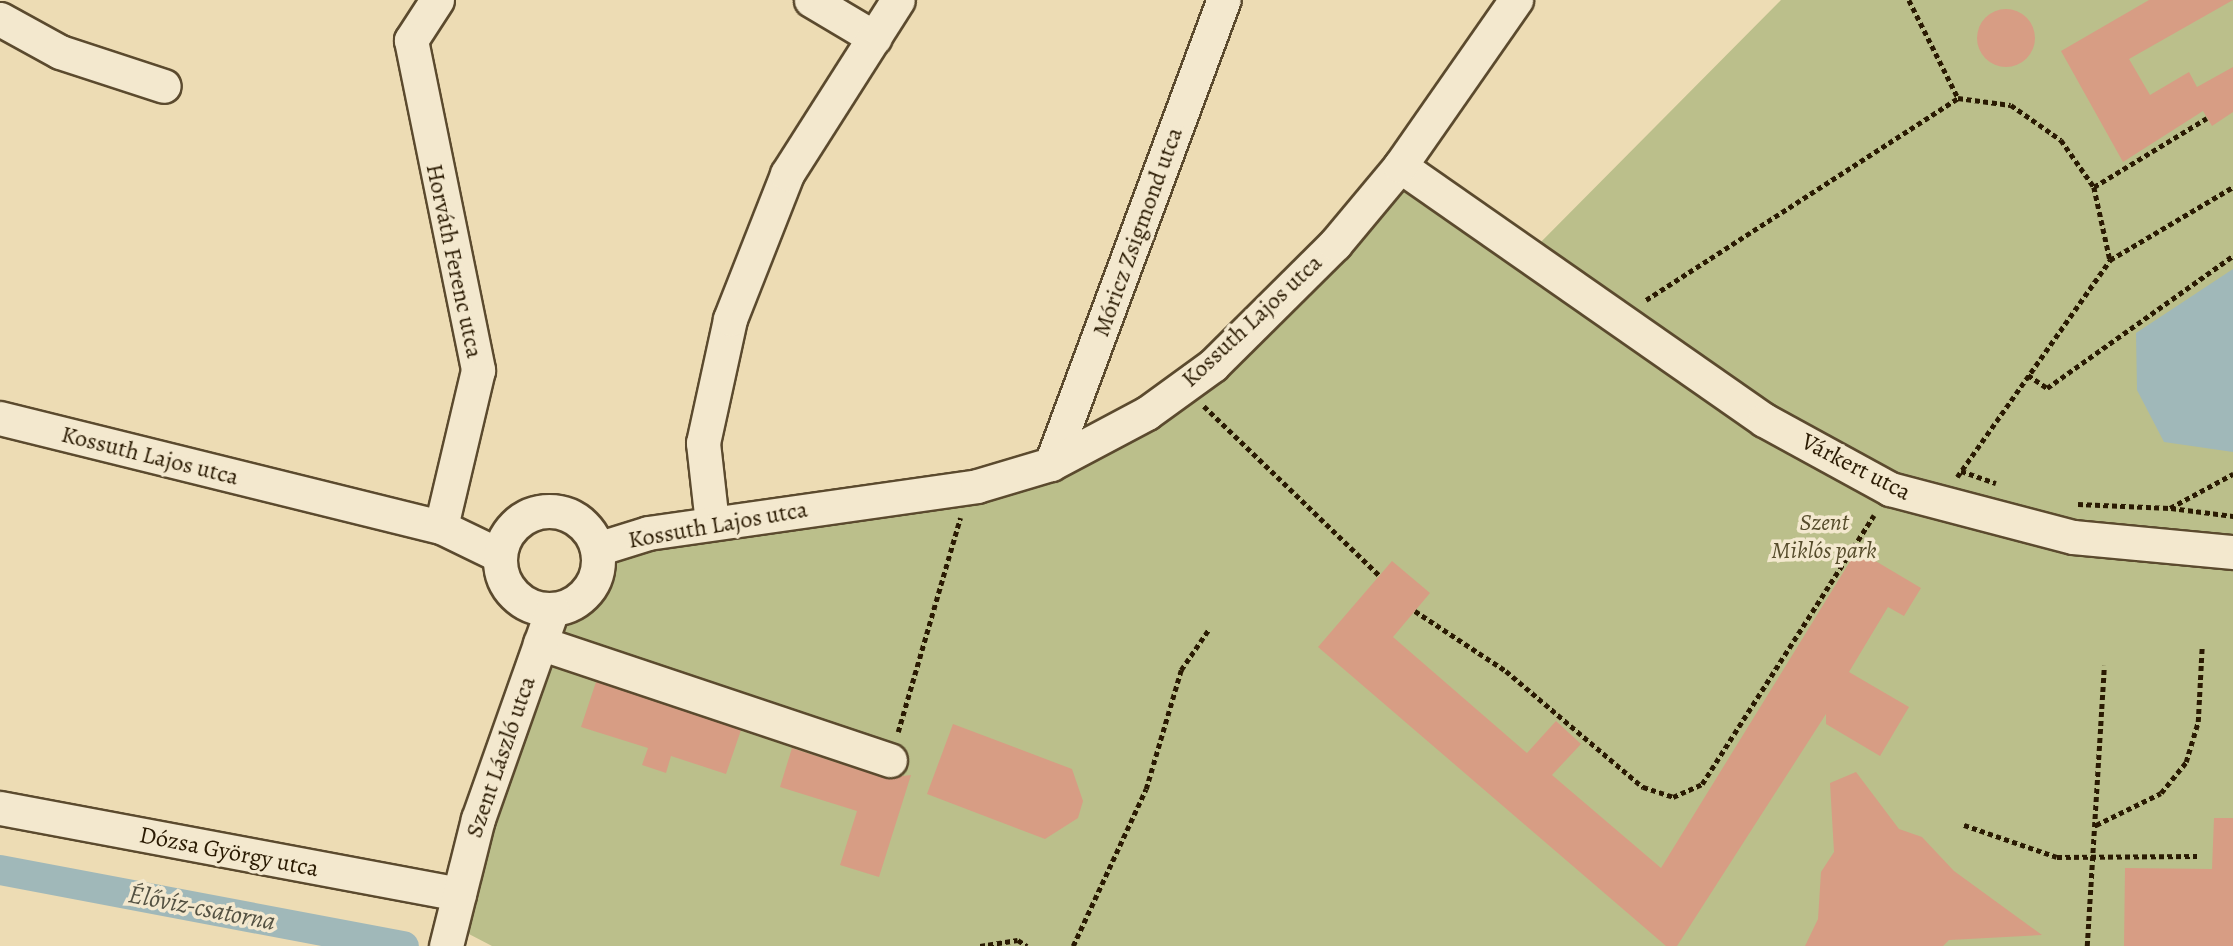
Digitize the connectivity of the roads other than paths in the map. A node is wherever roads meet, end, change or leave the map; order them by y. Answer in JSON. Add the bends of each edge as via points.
{"nodes":[{"id":1,"x":437,"y":0,"type":"edge"},
{"id":2,"x":811,"y":0,"type":"edge"},
{"id":3,"x":898,"y":0,"type":"edge"},
{"id":4,"x":1224,"y":0,"type":"edge"},
{"id":5,"x":1516,"y":0,"type":"edge"},
{"id":6,"x":0,"y":19,"type":"edge"},
{"id":7,"x":875,"y":38,"type":"junction"},
{"id":8,"x":164,"y":86,"type":"dead end"},
{"id":9,"x":1400,"y":166,"type":"junction"},
{"id":10,"x":0,"y":418,"type":"edge"},
{"id":11,"x":1051,"y":464,"type":"junction"},
{"id":12,"x":712,"y":523,"type":"junction"},
{"id":13,"x":441,"y":527,"type":"junction"},
{"id":14,"x":597,"y":549,"type":"junction"},
{"id":15,"x":2233,"y":552,"type":"edge"},
{"id":16,"x":499,"y":555,"type":"junction"},
{"id":17,"x":552,"y":610,"type":"junction"},
{"id":18,"x":540,"y":643,"type":"junction"},
{"id":19,"x":890,"y":760,"type":"road end"},
{"id":20,"x":0,"y":808,"type":"edge"},
{"id":21,"x":457,"y":900,"type":"junction"},
{"id":22,"x":446,"y":946,"type":"edge"}],
"edges":[{"from":1,"to":13,"type":"street","name":"Horváth Ferenc utca","via":[[411,40],[478,370]]},
{"from":2,"to":7,"type":"street"},
{"from":3,"to":7,"type":"street"},
{"from":4,"to":11,"type":"street","name":"Móricz Zsigmond utca"},
{"from":5,"to":9,"type":"street","name":"Kossuth Lajos utca"},
{"from":6,"to":8,"type":"street","via":[[60,52]]},
{"from":7,"to":12,"type":"street","via":[[787,174],[730,319],[703,443]]},
{"from":9,"to":11,"type":"street","name":"Kossuth Lajos utca","via":[[1285,297],[1184,386]]},
{"from":9,"to":15,"type":"street","name":"Várkert utca","via":[[1764,420],[1890,489],[2073,537]]},
{"from":10,"to":13,"type":"street","name":"Kossuth Lajos utca"},
{"from":11,"to":12,"type":"street","name":"Kossuth Lajos utca","via":[[969,487]]},
{"from":12,"to":14,"type":"street","name":"Kossuth Lajos utca"},
{"from":13,"to":16,"type":"street","name":"Kossuth Lajos utca"},
{"from":14,"to":16,"type":"street","via":[[578,520],[545,511],[514,524]]},
{"from":14,"to":17,"type":"street","via":[[594,582],[569,606]]},
{"from":16,"to":17,"type":"street","via":[[504,580],[519,600]]},
{"from":17,"to":18,"type":"street","name":"Szent László utca"},
{"from":18,"to":19,"type":"street"},
{"from":18,"to":21,"type":"street","name":"Szent László utca","via":[[478,819]]},
{"from":20,"to":21,"type":"street","name":"Dózsa György utca"},
{"from":21,"to":22,"type":"street","name":"Szent László utca"}]}
